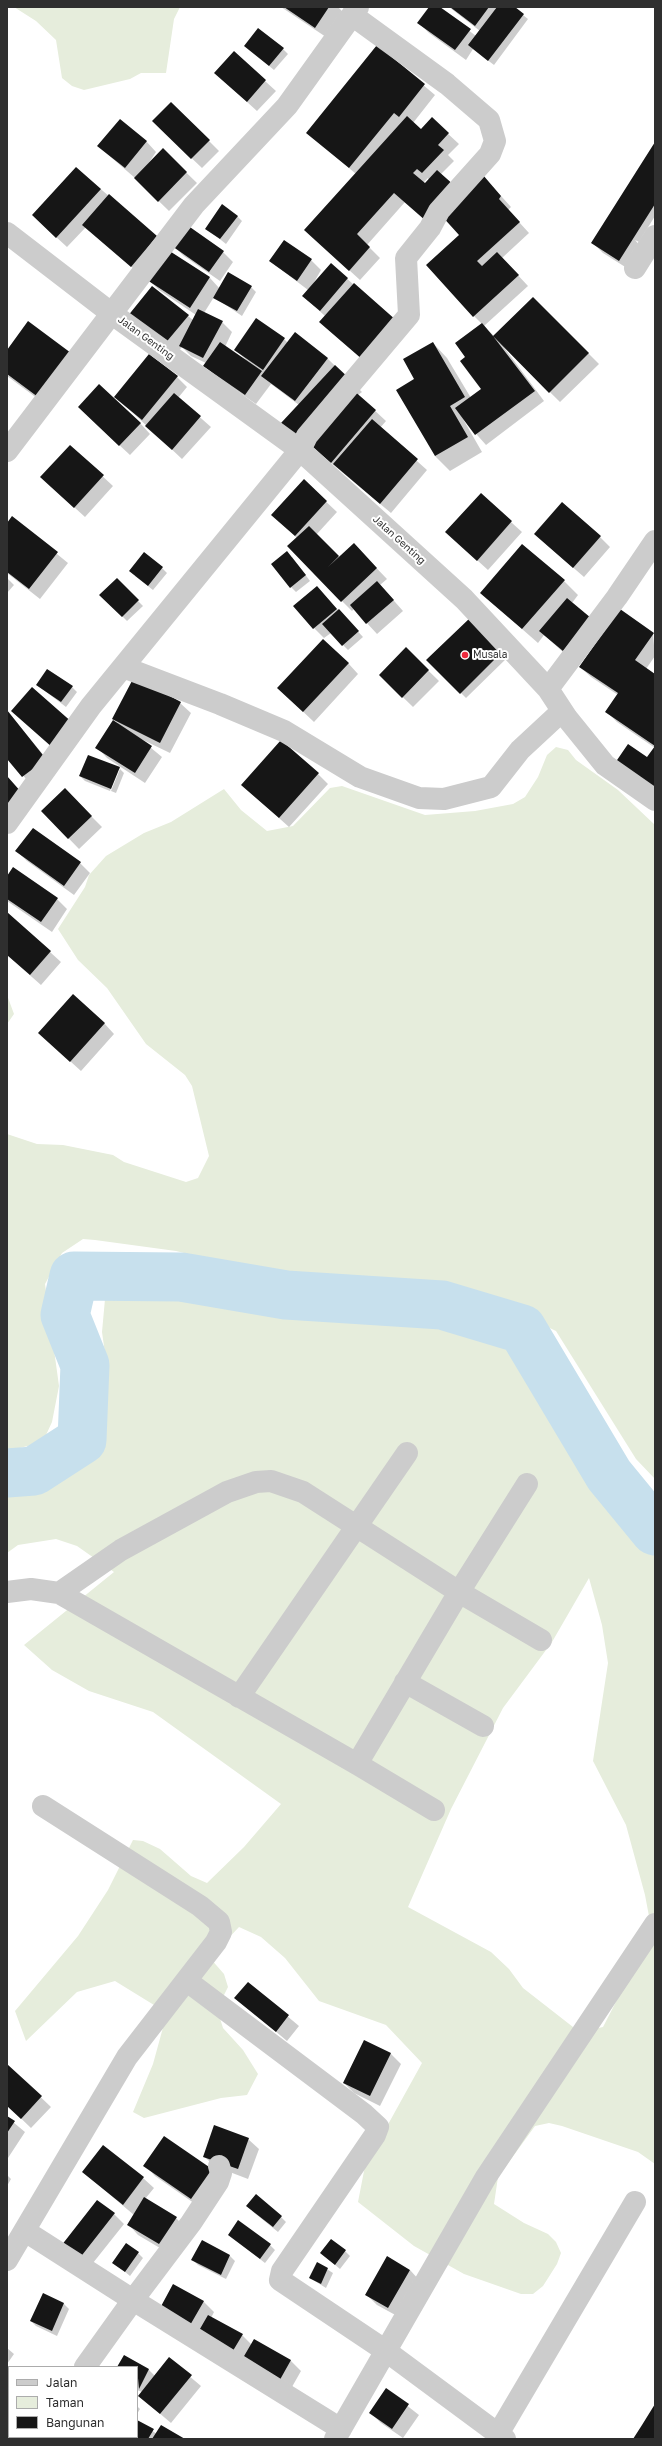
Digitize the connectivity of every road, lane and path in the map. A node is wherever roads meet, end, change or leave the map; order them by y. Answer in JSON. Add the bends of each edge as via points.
{"nodes":[{"id":1,"x":355,"y":11,"type":"edge"},
{"id":2,"x":7,"y":233,"type":"edge"},
{"id":3,"x":655,"y":236,"type":"edge"},
{"id":4,"x":635,"y":268,"type":"dead end"},
{"id":5,"x":111,"y":313,"type":"junction"},
{"id":6,"x":300,"y":450,"type":"junction"},
{"id":7,"x":7,"y":451,"type":"edge"},
{"id":8,"x":655,"y":541,"type":"edge"},
{"id":9,"x":123,"y":667,"type":"junction"},
{"id":10,"x":548,"y":689,"type":"junction"},
{"id":11,"x":562,"y":711,"type":"junction"},
{"id":12,"x":655,"y":800,"type":"edge"},
{"id":13,"x":7,"y":823,"type":"edge"},
{"id":14,"x":407,"y":1453,"type":"dead end"},
{"id":15,"x":527,"y":1484,"type":"dead end"},
{"id":16,"x":358,"y":1526,"type":"junction"},
{"id":17,"x":7,"y":1592,"type":"edge"},
{"id":18,"x":459,"y":1592,"type":"junction"},
{"id":19,"x":59,"y":1593,"type":"junction"},
{"id":20,"x":541,"y":1640,"type":"dead end"},
{"id":21,"x":405,"y":1682,"type":"junction"},
{"id":22,"x":239,"y":1697,"type":"junction"},
{"id":23,"x":483,"y":1726,"type":"dead end"},
{"id":24,"x":357,"y":1764,"type":"junction"},
{"id":25,"x":44,"y":1806,"type":"dead end"},
{"id":26,"x":434,"y":1810,"type":"dead end"},
{"id":27,"x":655,"y":1924,"type":"edge"},
{"id":28,"x":187,"y":1981,"type":"junction"},
{"id":29,"x":219,"y":2166,"type":"dead end"},
{"id":30,"x":635,"y":2202,"type":"dead end"},
{"id":31,"x":25,"y":2231,"type":"junction"},
{"id":32,"x":7,"y":2260,"type":"edge"},
{"id":33,"x":133,"y":2300,"type":"junction"},
{"id":34,"x":386,"y":2351,"type":"junction"},
{"id":35,"x":86,"y":2366,"type":"edge"},
{"id":36,"x":338,"y":2434,"type":"edge"},
{"id":37,"x":502,"y":2436,"type":"edge"}],
"edges":[{"from":1,"to":5,"type":"street","via":[[287,106],[194,205]]},
{"from":1,"to":6,"type":"street","via":[[489,120],[495,141],[490,154],[439,211],[430,228],[406,258],[409,315],[307,436]]},
{"from":2,"to":5,"type":"street","name":"Jalan Genting"},
{"from":3,"to":4,"type":"street"},
{"from":5,"to":6,"type":"street","name":"Jalan Genting"},
{"from":5,"to":7,"type":"street"},
{"from":6,"to":9,"type":"street"},
{"from":6,"to":10,"type":"street","name":"Jalan Genting","via":[[464,599]]},
{"from":8,"to":10,"type":"street","via":[[617,597]]},
{"from":9,"to":11,"type":"street","via":[[284,731],[360,776],[419,798],[444,799],[491,786],[520,750]]},
{"from":9,"to":13,"type":"street"},
{"from":10,"to":11,"type":"street","name":"Jalan Genting"},
{"from":11,"to":12,"type":"street","name":"Jalan Genting","via":[[605,765]]},
{"from":14,"to":16,"type":"street"},
{"from":15,"to":18,"type":"street"},
{"from":16,"to":18,"type":"street"},
{"from":16,"to":19,"type":"street","via":[[303,1492],[271,1481],[256,1482],[227,1492],[121,1550]]},
{"from":16,"to":22,"type":"street"},
{"from":17,"to":19,"type":"street","via":[[31,1589]]},
{"from":18,"to":20,"type":"street"},
{"from":18,"to":21,"type":"street"},
{"from":19,"to":22,"type":"street"},
{"from":21,"to":23,"type":"street"},
{"from":21,"to":24,"type":"street"},
{"from":22,"to":24,"type":"street"},
{"from":24,"to":26,"type":"street"},
{"from":25,"to":28,"type":"street","via":[[200,1906],[219,1922],[219,1937]]},
{"from":27,"to":34,"type":"street","via":[[486,2177]]},
{"from":28,"to":31,"type":"street","via":[[127,2057]]},
{"from":28,"to":34,"type":"street","via":[[378,2127],[375,2136],[279,2278],[282,2283]]},
{"from":29,"to":33,"type":"street","via":[[221,2173],[218,2182]]},
{"from":30,"to":37,"type":"street"},
{"from":31,"to":32,"type":"street"},
{"from":31,"to":33,"type":"street"},
{"from":33,"to":35,"type":"street"},
{"from":33,"to":36,"type":"street"},
{"from":34,"to":36,"type":"street"},
{"from":34,"to":37,"type":"street"}]}
